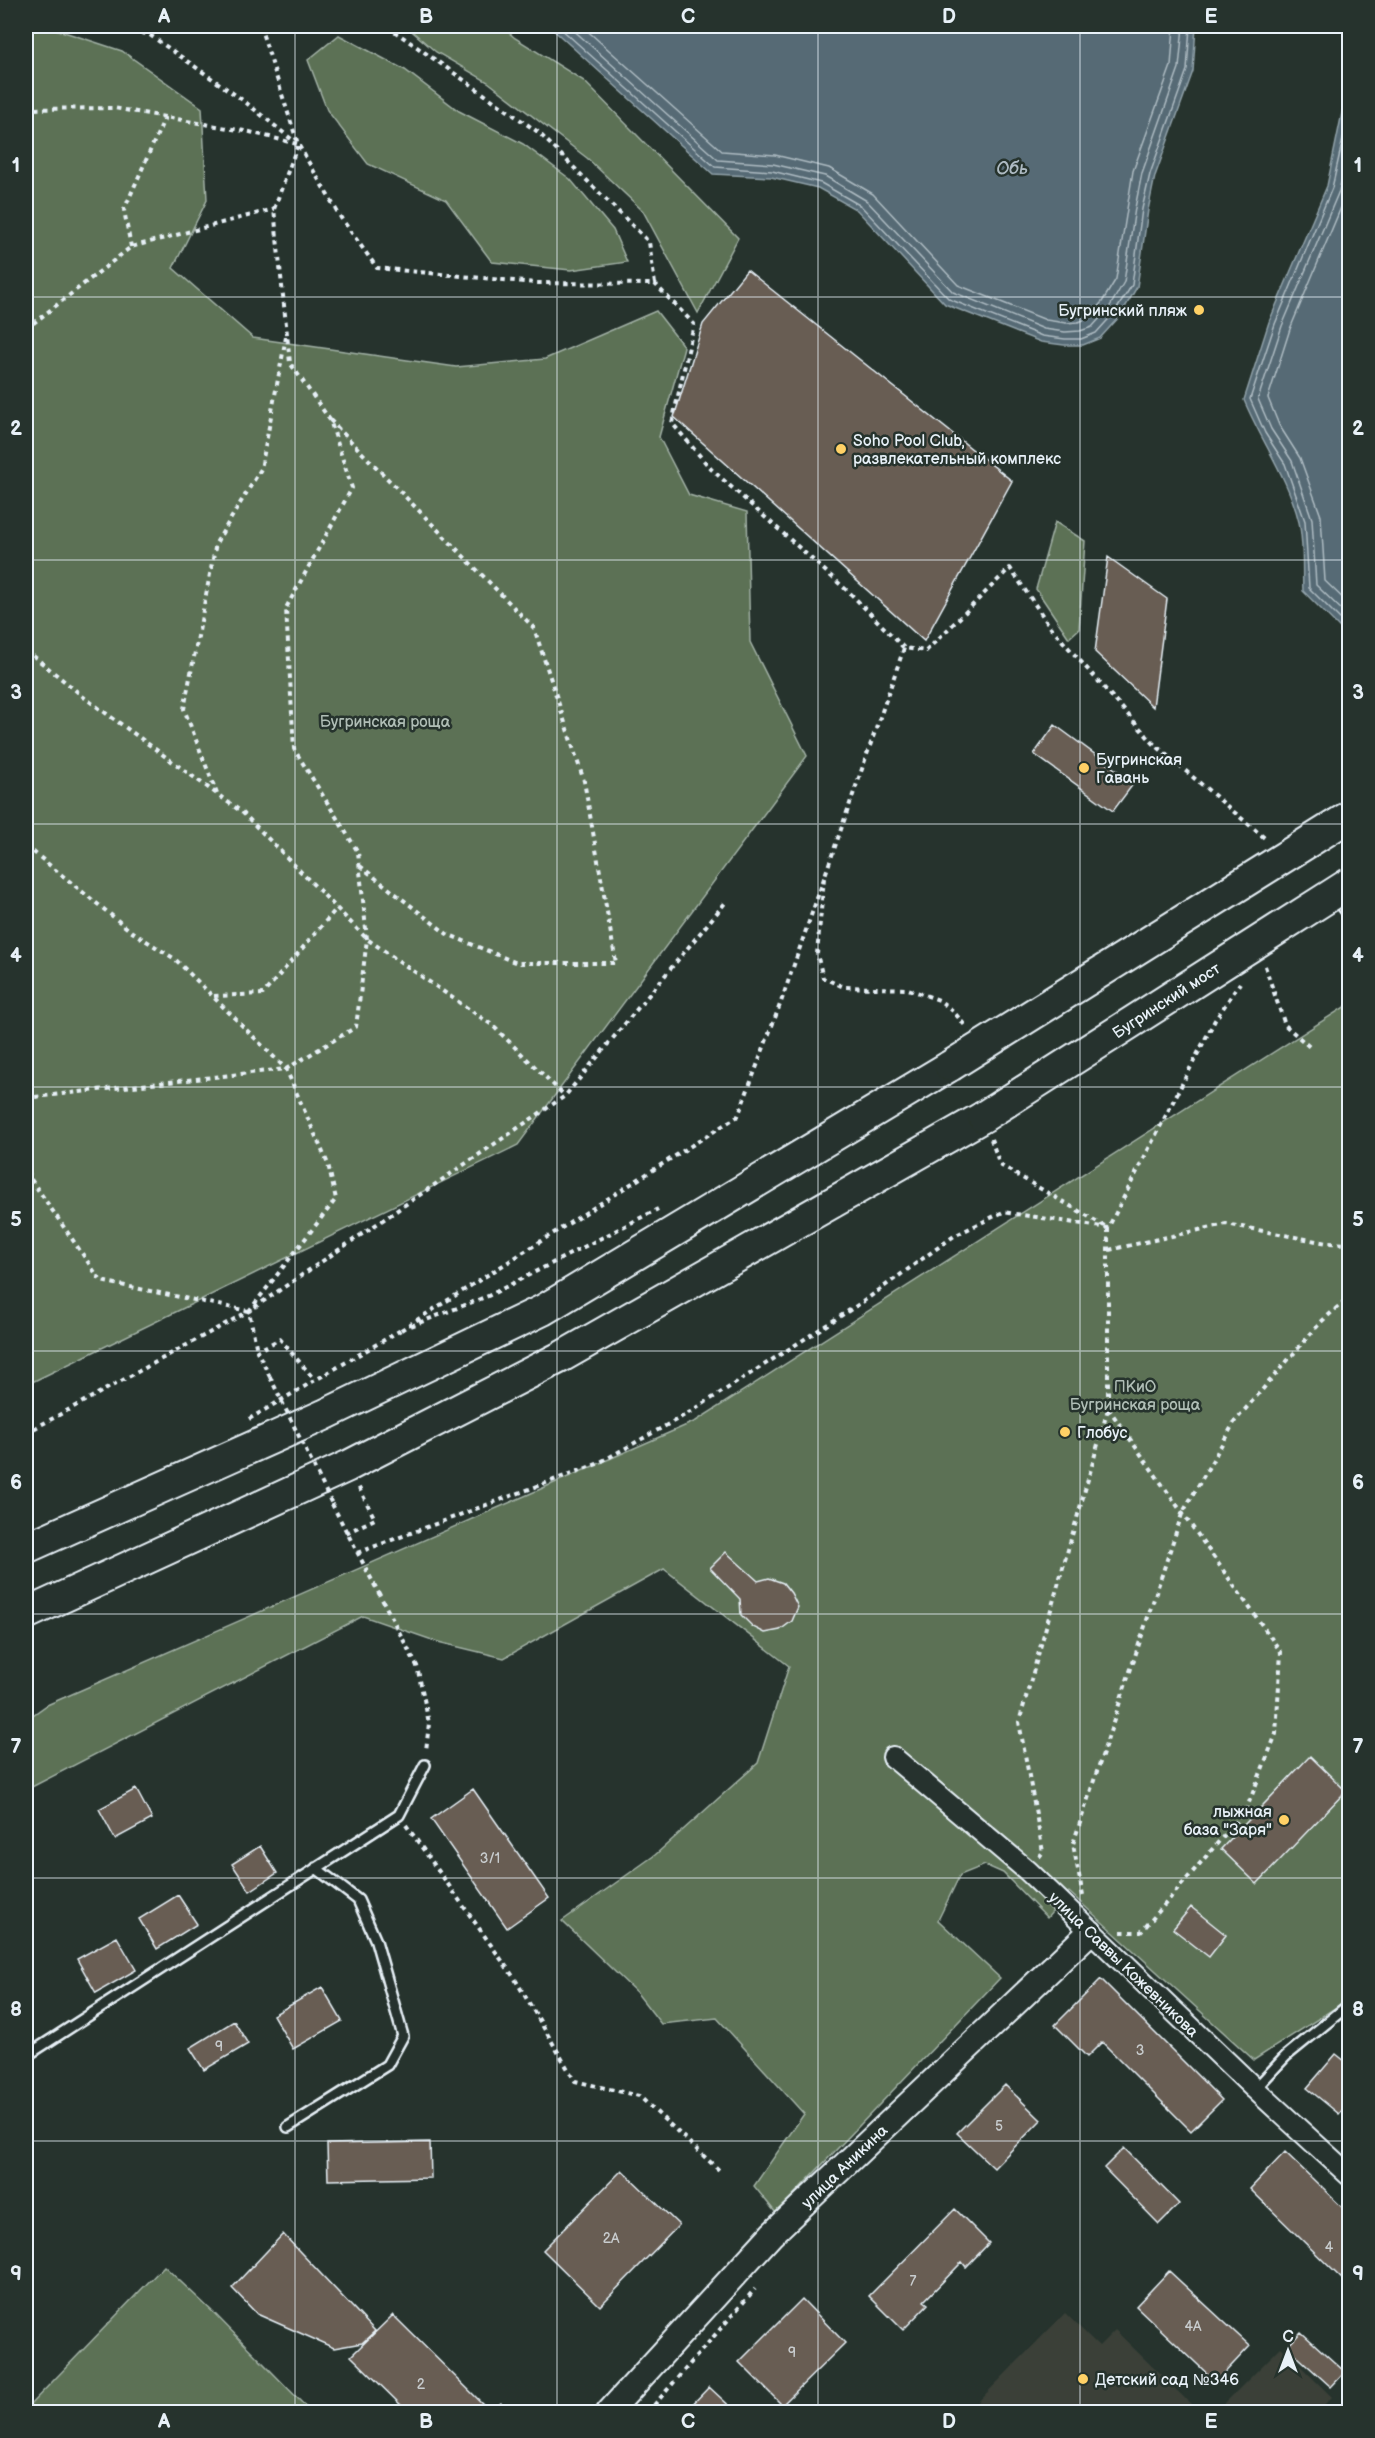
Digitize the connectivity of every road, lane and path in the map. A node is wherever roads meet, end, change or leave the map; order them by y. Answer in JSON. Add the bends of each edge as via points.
{"nodes":[{"id":1,"x":115,"y":26,"type":"edge"},
{"id":2,"x":260,"y":26,"type":"edge"},
{"id":3,"x":387,"y":26,"type":"edge"},
{"id":4,"x":26,"y":109,"type":"edge"},
{"id":5,"x":165,"y":117,"type":"junction"},
{"id":6,"x":298,"y":144,"type":"junction"},
{"id":7,"x":274,"y":209,"type":"junction"},
{"id":8,"x":131,"y":247,"type":"junction"},
{"id":9,"x":655,"y":284,"type":"junction"},
{"id":10,"x":26,"y":329,"type":"edge"},
{"id":11,"x":287,"y":333,"type":"junction"},
{"id":12,"x":330,"y":420,"type":"junction"},
{"id":13,"x":904,"y":648,"type":"junction"},
{"id":14,"x":26,"y":650,"type":"edge"},
{"id":15,"x":217,"y":794,"type":"junction"},
{"id":16,"x":1350,"y":816,"type":"edge"},
{"id":17,"x":1268,"y":842,"type":"dead end"},
{"id":18,"x":26,"y":846,"type":"edge"},
{"id":19,"x":360,"y":866,"type":"junction"},
{"id":20,"x":825,"y":871,"type":"junction"},
{"id":21,"x":1344,"y":892,"type":"edge"},
{"id":22,"x":725,"y":903,"type":"dead end"},
{"id":23,"x":338,"y":908,"type":"junction"},
{"id":24,"x":1350,"y":916,"type":"edge"},
{"id":25,"x":367,"y":939,"type":"junction"},
{"id":26,"x":1264,"y":964,"type":"dead end"},
{"id":27,"x":214,"y":996,"type":"junction"},
{"id":28,"x":1215,"y":1020,"type":"dead end"},
{"id":29,"x":973,"y":1035,"type":"dead end"},
{"id":30,"x":1312,"y":1048,"type":"dead end"},
{"id":31,"x":286,"y":1069,"type":"junction"},
{"id":32,"x":565,"y":1096,"type":"junction"},
{"id":33,"x":26,"y":1098,"type":"edge"},
{"id":34,"x":983,"y":1117,"type":"junction"},
{"id":35,"x":26,"y":1153,"type":"edge"},
{"id":36,"x":665,"y":1205,"type":"dead end"},
{"id":37,"x":1108,"y":1227,"type":"junction"},
{"id":38,"x":1350,"y":1244,"type":"edge"},
{"id":39,"x":1108,"y":1250,"type":"junction"},
{"id":40,"x":1350,"y":1296,"type":"edge"},
{"id":41,"x":249,"y":1311,"type":"junction"},
{"id":42,"x":401,"y":1330,"type":"junction"},
{"id":43,"x":257,"y":1351,"type":"junction"},
{"id":44,"x":314,"y":1379,"type":"junction"},
{"id":45,"x":1108,"y":1408,"type":"junction"},
{"id":46,"x":246,"y":1420,"type":"dead end"},
{"id":47,"x":26,"y":1433,"type":"edge"},
{"id":48,"x":348,"y":1466,"type":"junction"},
{"id":49,"x":1182,"y":1514,"type":"junction"},
{"id":50,"x":346,"y":1533,"type":"junction"},
{"id":51,"x":26,"y":1548,"type":"edge"},
{"id":52,"x":357,"y":1553,"type":"junction"},
{"id":53,"x":26,"y":1614,"type":"edge"},
{"id":54,"x":893,"y":1757,"type":"dead end"},
{"id":55,"x":425,"y":1765,"type":"joint"},
{"id":56,"x":399,"y":1815,"type":"junction"},
{"id":57,"x":316,"y":1868,"type":"junction"},
{"id":58,"x":1028,"y":1871,"type":"junction"},
{"id":59,"x":1090,"y":1932,"type":"junction"},
{"id":60,"x":1350,"y":2004,"type":"edge"},
{"id":61,"x":26,"y":2056,"type":"edge"},
{"id":62,"x":1255,"y":2089,"type":"junction"},
{"id":63,"x":288,"y":2127,"type":"dead end"},
{"id":64,"x":720,"y":2171,"type":"dead end"},
{"id":65,"x":1350,"y":2176,"type":"edge"},
{"id":66,"x":609,"y":2412,"type":"edge"}],
"edges":[{"from":1,"to":6,"type":"path","via":[[150,35]]},
{"from":2,"to":6,"type":"path"},
{"from":3,"to":9,"type":"path","via":[[538,132],[649,242]]},
{"from":4,"to":5,"type":"path","via":[[114,108]]},
{"from":5,"to":6,"type":"path"},
{"from":5,"to":8,"type":"path","via":[[124,210]]},
{"from":6,"to":7,"type":"path"},
{"from":6,"to":9,"type":"path","via":[[341,218],[377,268],[535,283]]},
{"from":7,"to":8,"type":"path"},
{"from":7,"to":11,"type":"path"},
{"from":8,"to":10,"type":"path"},
{"from":9,"to":13,"type":"path","via":[[694,324],[672,423],[711,468],[851,594]]},
{"from":11,"to":12,"type":"path","via":[[290,363]]},
{"from":11,"to":15,"type":"path","via":[[261,469],[216,543],[184,709]]},
{"from":12,"to":19,"type":"path","via":[[352,488],[286,608],[294,749],[358,852]]},
{"from":12,"to":19,"type":"path","via":[[534,628],[584,781],[615,963],[517,963],[447,934]]},
{"from":13,"to":17,"type":"path","via":[[926,651],[1010,568],[1051,628],[1154,744]]},
{"from":13,"to":20,"type":"path"},
{"from":14,"to":15,"type":"path"},
{"from":15,"to":23,"type":"path","via":[[243,813]]},
{"from":16,"to":51,"type":"main road","bridge":true,"via":[[950,1066],[543,1310],[324,1415]]},
{"from":18,"to":27,"type":"path","via":[[132,932],[175,959]]},
{"from":19,"to":25,"type":"path"},
{"from":20,"to":29,"type":"path","via":[[817,954],[823,978],[844,987],[908,989],[939,1000]]},
{"from":20,"to":42,"type":"path","via":[[738,1116]]},
{"from":21,"to":24,"type":"lane"},
{"from":21,"to":34,"type":"main road","name":"Бугринский мост","bridge":true},
{"from":22,"to":32,"type":"path"},
{"from":23,"to":25,"type":"path"},
{"from":23,"to":27,"type":"path","via":[[263,994]]},
{"from":25,"to":31,"type":"path","via":[[356,1027]]},
{"from":25,"to":32,"type":"path","via":[[492,1025]]},
{"from":26,"to":30,"type":"path","via":[[1285,1025]]},
{"from":27,"to":31,"type":"path"},
{"from":28,"to":37,"type":"path"},
{"from":31,"to":33,"type":"path"},
{"from":31,"to":41,"type":"path","via":[[328,1164],[336,1199]]},
{"from":32,"to":41,"type":"path"},
{"from":34,"to":37,"type":"path","via":[[1000,1165]]},
{"from":34,"to":48,"type":"main road","name":"Бугринский мост","via":[[561,1357]]},
{"from":35,"to":41,"type":"path","via":[[30,1178],[101,1281]]},
{"from":36,"to":42,"type":"path","via":[[488,1296]]},
{"from":37,"to":39,"type":"path"},
{"from":37,"to":52,"type":"path","via":[[1003,1212],[954,1236],[855,1307],[692,1411],[597,1464]]},
{"from":38,"to":39,"type":"path","via":[[1226,1224]]},
{"from":39,"to":45,"type":"path"},
{"from":40,"to":49,"type":"path","via":[[1321,1322],[1235,1421]]},
{"from":41,"to":43,"type":"path"},
{"from":41,"to":47,"type":"path"},
{"from":42,"to":44,"type":"path"},
{"from":43,"to":44,"type":"path","via":[[280,1339]]},
{"from":43,"to":50,"type":"path","bridge":true},
{"from":44,"to":46,"type":"path"},
{"from":45,"to":49,"type":"path"},
{"from":45,"to":58,"type":"path","via":[[1019,1722],[1043,1852]]},
{"from":48,"to":50,"type":"path","via":[[375,1519]]},
{"from":48,"to":53,"type":"main road","name":"Бугринский мост"},
{"from":49,"to":59,"type":"path","via":[[1073,1844]]},
{"from":49,"to":59,"type":"path","via":[[1281,1652],[1276,1734],[1246,1810],[1140,1932]]},
{"from":50,"to":52,"type":"path"},
{"from":52,"to":55,"type":"path","via":[[417,1666],[429,1723]]},
{"from":54,"to":58,"type":"street","name":"улица Саввы Кожевникова"},
{"from":55,"to":56,"type":"lane"},
{"from":56,"to":57,"type":"lane"},
{"from":56,"to":64,"type":"path","via":[[515,1979],[575,2081],[639,2096]]},
{"from":57,"to":61,"type":"lane"},
{"from":57,"to":63,"type":"lane","via":[[358,1899],[376,1941],[403,2036],[387,2065]]},
{"from":58,"to":59,"type":"street","name":"улица Саввы Кожевникова"},
{"from":59,"to":62,"type":"street","name":"улица Саввы Кожевникова"},
{"from":59,"to":66,"type":"street","name":"улица Аникина","via":[[772,2234]]},
{"from":60,"to":62,"type":"lane","via":[[1286,2056]]},
{"from":62,"to":65,"type":"street","name":"улица Саввы Кожевникова"}]}
